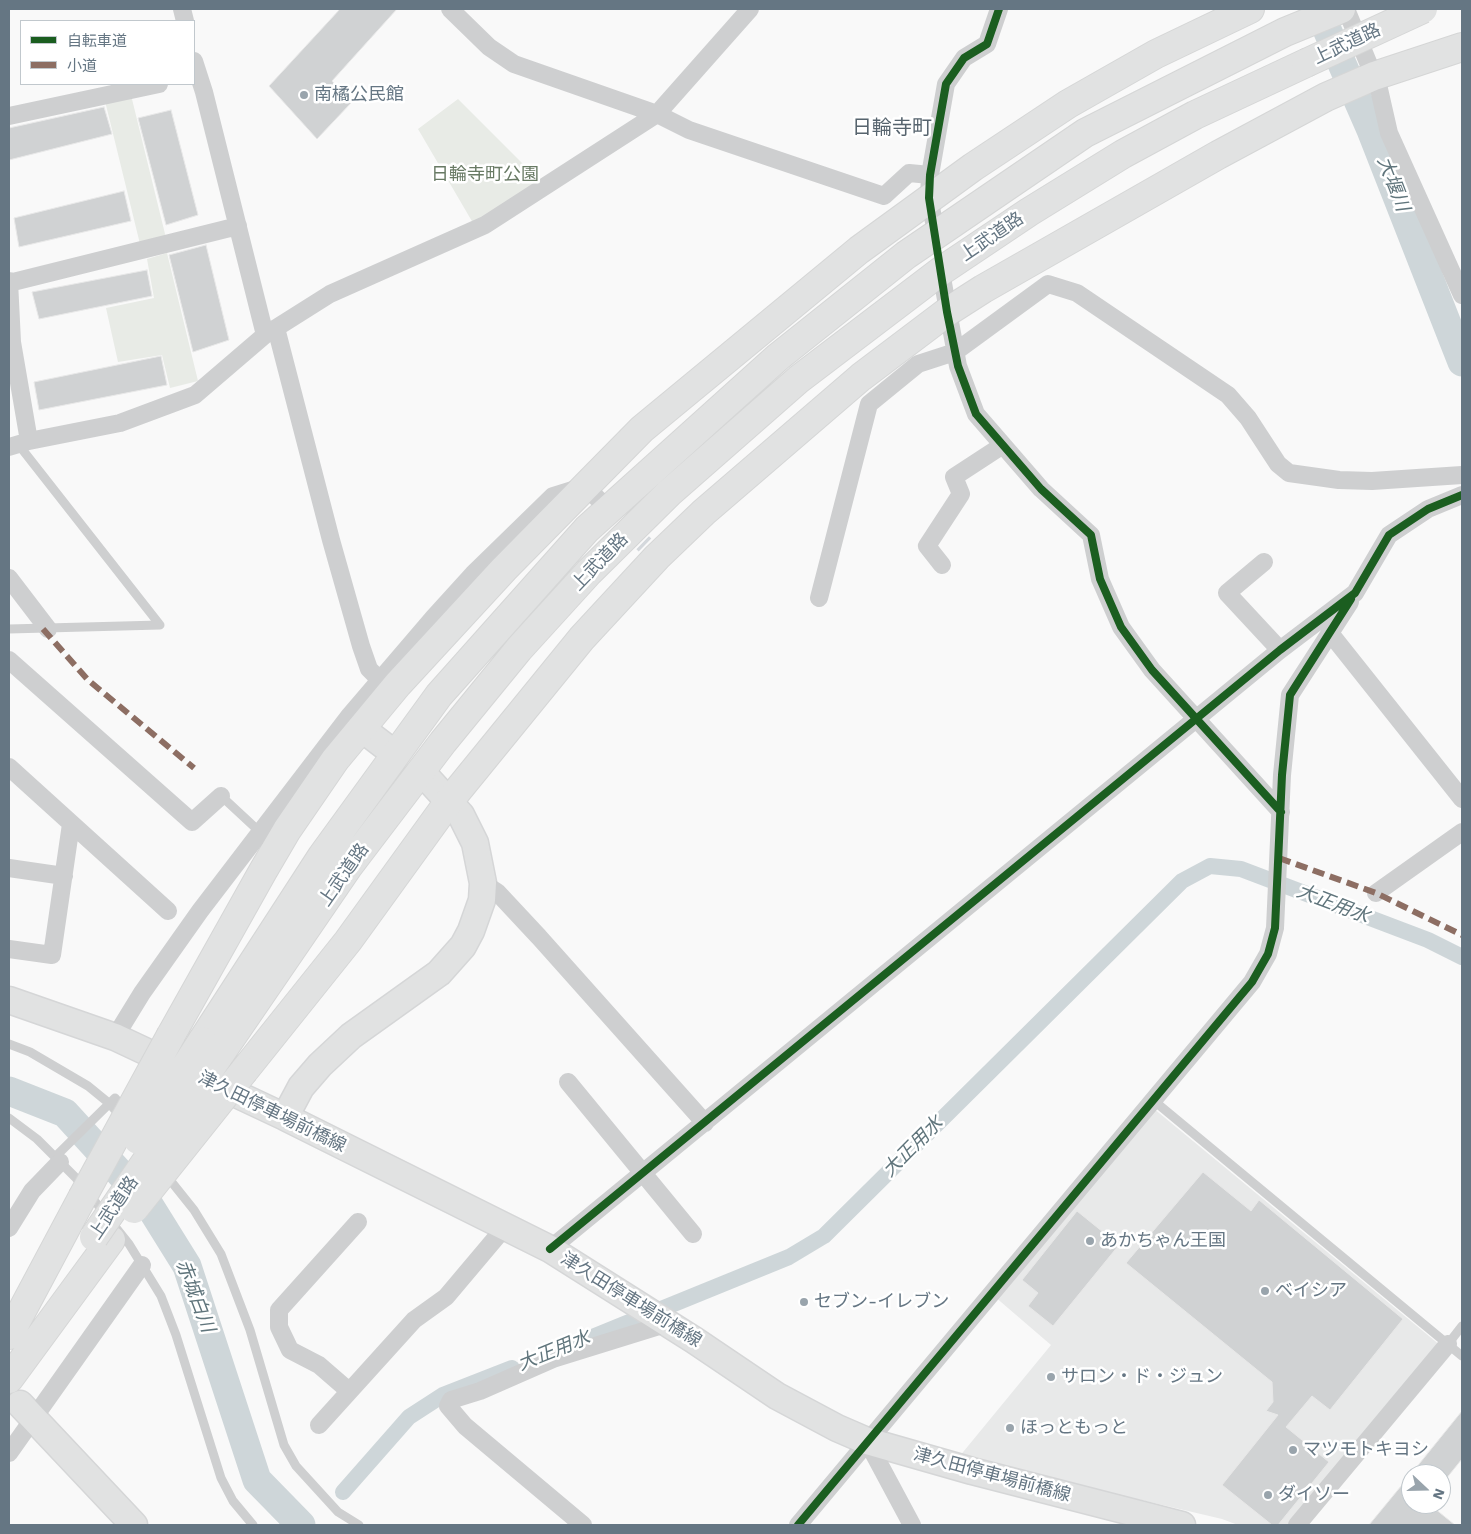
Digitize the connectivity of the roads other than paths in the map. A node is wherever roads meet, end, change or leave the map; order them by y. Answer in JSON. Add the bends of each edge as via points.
{"nodes":[{"id":1,"x":454,"y":9,"type":"edge"},
{"id":2,"x":750,"y":9,"type":"edge"},
{"id":3,"x":999,"y":9,"type":"edge"},
{"id":4,"x":1250,"y":9,"type":"edge"},
{"id":5,"x":1341,"y":9,"type":"edge"},
{"id":6,"x":1346,"y":9,"type":"edge"},
{"id":7,"x":1423,"y":9,"type":"edge"},
{"id":8,"x":1462,"y":47,"type":"edge"},
{"id":9,"x":195,"y":71,"type":"edge"},
{"id":10,"x":1370,"y":77,"type":"junction"},
{"id":11,"x":154,"y":85,"type":"edge"},
{"id":12,"x":657,"y":114,"type":"junction"},
{"id":13,"x":9,"y":116,"type":"edge"},
{"id":14,"x":930,"y":187,"type":"junction"},
{"id":15,"x":238,"y":226,"type":"junction"},
{"id":16,"x":936,"y":232,"type":"dead end"},
{"id":17,"x":9,"y":282,"type":"edge"},
{"id":18,"x":943,"y":283,"type":"dead end"},
{"id":19,"x":1462,"y":295,"type":"edge"},
{"id":20,"x":947,"y":312,"type":"junction"},
{"id":21,"x":271,"y":332,"type":"junction"},
{"id":22,"x":955,"y":352,"type":"junction"},
{"id":23,"x":19,"y":444,"type":"edge"},
{"id":24,"x":1003,"y":445,"type":"junction"},
{"id":25,"x":1462,"y":475,"type":"edge"},
{"id":26,"x":586,"y":486,"type":"junction"},
{"id":27,"x":1462,"y":495,"type":"edge"},
{"id":28,"x":604,"y":505,"type":"tunnel mouth"},
{"id":29,"x":1264,"y":562,"type":"dead end"},
{"id":30,"x":942,"y":565,"type":"dead end"},
{"id":31,"x":9,"y":578,"type":"edge"},
{"id":32,"x":1355,"y":593,"type":"junction"},
{"id":33,"x":819,"y":598,"type":"dead end"},
{"id":34,"x":9,"y":629,"type":"edge"},
{"id":35,"x":48,"y":629,"type":"junction"},
{"id":36,"x":1330,"y":633,"type":"junction"},
{"id":37,"x":1280,"y":650,"type":"junction"},
{"id":38,"x":9,"y":660,"type":"edge"},
{"id":39,"x":379,"y":679,"type":"junction"},
{"id":40,"x":1195,"y":720,"type":"junction"},
{"id":41,"x":361,"y":728,"type":"junction"},
{"id":42,"x":392,"y":751,"type":"dead end"},
{"id":43,"x":9,"y":767,"type":"edge"},
{"id":44,"x":429,"y":780,"type":"dead end"},
{"id":45,"x":219,"y":794,"type":"joint"},
{"id":46,"x":1462,"y":799,"type":"edge"},
{"id":47,"x":450,"y":800,"type":"junction"},
{"id":48,"x":1281,"y":812,"type":"junction"},
{"id":49,"x":72,"y":824,"type":"junction"},
{"id":50,"x":1462,"y":832,"type":"edge"},
{"id":51,"x":261,"y":833,"type":"junction"},
{"id":52,"x":9,"y":868,"type":"edge"},
{"id":53,"x":64,"y":876,"type":"junction"},
{"id":54,"x":483,"y":883,"type":"junction"},
{"id":55,"x":1376,"y":893,"type":"dead end"},
{"id":56,"x":168,"y":911,"type":"dead end"},
{"id":57,"x":9,"y":949,"type":"edge"},
{"id":58,"x":9,"y":1000,"type":"edge"},
{"id":59,"x":115,"y":1037,"type":"junction"},
{"id":60,"x":9,"y":1044,"type":"edge"},
{"id":61,"x":210,"y":1049,"type":"junction"},
{"id":62,"x":568,"y":1082,"type":"dead end"},
{"id":63,"x":235,"y":1095,"type":"junction"},
{"id":64,"x":1153,"y":1100,"type":"junction"},
{"id":65,"x":108,"y":1106,"type":"junction"},
{"id":66,"x":285,"y":1117,"type":"junction"},
{"id":67,"x":9,"y":1118,"type":"edge"},
{"id":68,"x":705,"y":1123,"type":"junction"},
{"id":69,"x":59,"y":1157,"type":"junction"},
{"id":70,"x":643,"y":1173,"type":"junction"},
{"id":71,"x":358,"y":1222,"type":"dead end"},
{"id":72,"x":94,"y":1223,"type":"junction"},
{"id":73,"x":504,"y":1227,"type":"junction"},
{"id":74,"x":9,"y":1228,"type":"edge"},
{"id":75,"x":693,"y":1234,"type":"dead end"},
{"id":76,"x":550,"y":1248,"type":"junction"},
{"id":77,"x":142,"y":1265,"type":"junction"},
{"id":78,"x":666,"y":1322,"type":"junction"},
{"id":79,"x":1462,"y":1326,"type":"edge"},
{"id":80,"x":9,"y":1337,"type":"edge"},
{"id":81,"x":1448,"y":1344,"type":"junction"},
{"id":82,"x":1462,"y":1356,"type":"edge"},
{"id":83,"x":9,"y":1366,"type":"edge"},
{"id":84,"x":9,"y":1378,"type":"edge"},
{"id":85,"x":349,"y":1391,"type":"junction"},
{"id":86,"x":27,"y":1412,"type":"junction"},
{"id":87,"x":319,"y":1425,"type":"dead end"},
{"id":88,"x":867,"y":1441,"type":"junction"},
{"id":89,"x":9,"y":1453,"type":"edge"},
{"id":90,"x":134,"y":1525,"type":"edge"},
{"id":91,"x":253,"y":1525,"type":"edge"},
{"id":92,"x":359,"y":1525,"type":"edge"},
{"id":93,"x":583,"y":1525,"type":"edge"},
{"id":94,"x":798,"y":1525,"type":"edge"},
{"id":95,"x":912,"y":1525,"type":"edge"},
{"id":96,"x":1182,"y":1525,"type":"edge"},
{"id":97,"x":1296,"y":1525,"type":"edge"}],
"edges":[{"from":1,"to":12,"type":"street","via":[[489,47],[514,64]]},
{"from":2,"to":12,"type":"street"},
{"from":3,"to":14,"type":"street","via":[[987,44],[964,58],[946,84]]},
{"from":4,"to":14,"type":"highway","via":[[1156,54]]},
{"from":5,"to":61,"type":"highway","name":"上武道路","via":[[1285,32],[1085,133],[906,255],[778,357],[586,529],[439,695],[322,856]]},
{"from":6,"to":10,"type":"street"},
{"from":7,"to":61,"type":"highway","name":"上武道路","bridge":true,"via":[[1195,115],[1123,154],[949,266],[799,379],[669,493],[589,572],[519,649],[443,742]]},
{"from":8,"to":10,"type":"highway"},
{"from":9,"to":15,"type":"street","via":[[204,92]]},
{"from":10,"to":19,"type":"street","via":[[1389,133]]},
{"from":10,"to":20,"type":"highway","via":[[1201,164]]},
{"from":11,"to":13,"type":"street"},
{"from":12,"to":14,"type":"street","via":[[689,130],[884,196],[909,174]]},
{"from":12,"to":21,"type":"street","via":[[485,225],[330,294]]},
{"from":14,"to":16,"type":"street"},
{"from":14,"to":26,"type":"highway","via":[[642,429]]},
{"from":15,"to":17,"type":"street"},
{"from":15,"to":21,"type":"street"},
{"from":17,"to":23,"type":"street"},
{"from":18,"to":20,"type":"street"},
{"from":20,"to":22,"type":"street"},
{"from":20,"to":47,"type":"highway","via":[[861,377],[704,512],[651,551]]},
{"from":21,"to":23,"type":"street","via":[[194,395],[120,423]]},
{"from":21,"to":39,"type":"street","via":[[361,646],[369,670]]},
{"from":22,"to":24,"type":"street","via":[[976,414]]},
{"from":22,"to":25,"type":"street","via":[[1048,284],[1077,293],[1228,395],[1248,418],[1278,464],[1289,473],[1339,480]]},
{"from":22,"to":33,"type":"street","via":[[918,364],[869,404]]},
{"from":23,"to":35,"type":"lane","via":[[160,625]]},
{"from":24,"to":30,"type":"street","via":[[954,477],[961,494],[927,546]]},
{"from":24,"to":40,"type":"street","via":[[1041,489],[1091,535],[1100,579],[1121,627],[1152,670]]},
{"from":26,"to":28,"type":"street"},
{"from":26,"to":39,"type":"street","via":[[553,496],[543,504],[473,574]]},
{"from":26,"to":41,"type":"highway","via":[[498,576]]},
{"from":27,"to":32,"type":"street","via":[[1428,509],[1389,535]]},
{"from":29,"to":37,"type":"street","via":[[1227,593]]},
{"from":31,"to":35,"type":"street"},
{"from":32,"to":36,"type":"street"},
{"from":32,"to":37,"type":"street"},
{"from":34,"to":35,"type":"lane"},
{"from":36,"to":46,"type":"street"},
{"from":36,"to":48,"type":"street","via":[[1290,695]]},
{"from":37,"to":40,"type":"street"},
{"from":38,"to":45,"type":"street","via":[[192,822]]},
{"from":39,"to":51,"type":"street"},
{"from":40,"to":48,"type":"street"},
{"from":40,"to":68,"type":"street"},
{"from":41,"to":42,"type":"main road"},
{"from":41,"to":72,"type":"highway","bridge":true,"via":[[287,830],[172,1035]]},
{"from":43,"to":49,"type":"street"},
{"from":44,"to":47,"type":"main road"},
{"from":45,"to":51,"type":"lane"},
{"from":47,"to":54,"type":"main road","via":[[475,843]]},
{"from":47,"to":63,"type":"highway"},
{"from":48,"to":64,"type":"street","via":[[1275,928],[1268,954],[1252,982]]},
{"from":49,"to":53,"type":"street"},
{"from":49,"to":56,"type":"street"},
{"from":50,"to":55,"type":"street"},
{"from":51,"to":59,"type":"street","via":[[170,952]]},
{"from":52,"to":53,"type":"street"},
{"from":53,"to":57,"type":"street","via":[[52,954]]},
{"from":54,"to":66,"type":"main road","via":[[478,915],[453,959],[424,986],[336,1050],[301,1086]]},
{"from":54,"to":68,"type":"street","via":[[497,892],[539,937]]},
{"from":58,"to":59,"type":"main road","name":"津久田停車場前橋線"},
{"from":59,"to":63,"type":"main road","name":"津久田停車場前橋線"},
{"from":60,"to":65,"type":"lane","via":[[88,1086]]},
{"from":61,"to":72,"type":"highway","name":"上武道路","bridge":true},
{"from":62,"to":70,"type":"street"},
{"from":63,"to":65,"type":"lane","via":[[174,1173],[115,1098]]},
{"from":63,"to":66,"type":"main road","name":"津久田停車場前橋線"},
{"from":63,"to":72,"type":"highway","bridge":true},
{"from":64,"to":81,"type":"lane"},
{"from":64,"to":88,"type":"street"},
{"from":65,"to":69,"type":"lane"},
{"from":65,"to":92,"type":"lane","via":[[194,1210],[221,1254],[250,1330],[284,1445],[296,1466],[338,1512]]},
{"from":66,"to":73,"type":"main road","name":"津久田停車場前橋線"},
{"from":67,"to":69,"type":"lane"},
{"from":68,"to":70,"type":"street"},
{"from":69,"to":74,"type":"street"},
{"from":69,"to":77,"type":"lane","via":[[130,1244]]},
{"from":70,"to":75,"type":"street"},
{"from":70,"to":76,"type":"street"},
{"from":71,"to":85,"type":"street","via":[[280,1310],[279,1327],[290,1350],[319,1365]]},
{"from":72,"to":80,"type":"highway"},
{"from":72,"to":83,"type":"highway","name":"上武道路"},
{"from":72,"to":84,"type":"highway"},
{"from":73,"to":76,"type":"main road","name":"津久田停車場前橋線"},
{"from":73,"to":85,"type":"street","via":[[446,1297],[414,1320]]},
{"from":76,"to":78,"type":"main road","name":"津久田停車場前橋線"},
{"from":77,"to":86,"type":"street"},
{"from":77,"to":91,"type":"lane","via":[[161,1296],[176,1335],[221,1478],[233,1501]]},
{"from":78,"to":88,"type":"main road","name":"津久田停車場前橋線","via":[[777,1396]]},
{"from":78,"to":93,"type":"street","via":[[553,1359],[451,1400],[448,1406],[465,1426]]},
{"from":79,"to":81,"type":"lane"},
{"from":81,"to":82,"type":"lane"},
{"from":81,"to":97,"type":"street"},
{"from":85,"to":87,"type":"street"},
{"from":86,"to":89,"type":"street"},
{"from":86,"to":90,"type":"main road"},
{"from":88,"to":94,"type":"street"},
{"from":88,"to":95,"type":"street"},
{"from":88,"to":96,"type":"main road","name":"津久田停車場前橋線"}]}
